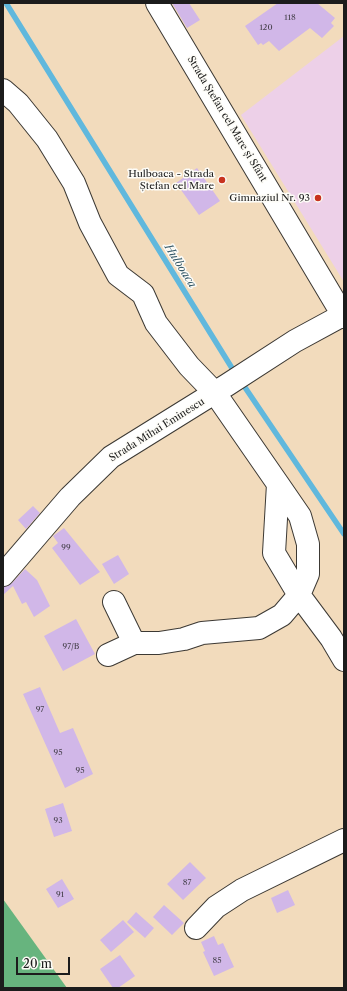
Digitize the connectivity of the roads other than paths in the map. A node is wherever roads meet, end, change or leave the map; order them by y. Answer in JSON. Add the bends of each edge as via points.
{"nodes":[{"id":1,"x":157,"y":3,"type":"edge"},
{"id":2,"x":3,"y":90,"type":"edge"},
{"id":3,"x":343,"y":316,"type":"edge"},
{"id":4,"x":221,"y":389,"type":"junction"},
{"id":5,"x":278,"y":484,"type":"junction"},
{"id":6,"x":3,"y":575,"type":"edge"},
{"id":7,"x":299,"y":595,"type":"junction"},
{"id":8,"x":114,"y":602,"type":"dead end"},
{"id":9,"x":134,"y":643,"type":"junction"},
{"id":10,"x":108,"y":655,"type":"dead end"},
{"id":11,"x":344,"y":660,"type":"edge"},
{"id":12,"x":344,"y":840,"type":"edge"},
{"id":13,"x":196,"y":928,"type":"dead end"}],
"edges":[{"from":1,"to":3,"type":"street","name":"Strada Ștefan cel Mare și Sfânt"},
{"from":2,"to":4,"type":"street","name":"Strada Mihai Eminescu","via":[[18,103],[51,145],[74,182],[90,223],[118,274],[143,294],[156,323],[189,366]]},
{"from":3,"to":4,"type":"street","name":"Strada Mihai Eminescu","via":[[295,341]]},
{"from":4,"to":5,"type":"street","name":"Strada Mihai Eminescu"},
{"from":4,"to":6,"type":"street","name":"Strada Mihai Eminescu","via":[[110,457],[70,497]]},
{"from":5,"to":7,"type":"street","via":[[274,553]]},
{"from":5,"to":7,"type":"street","name":"Strada Mihai Eminescu","via":[[300,516],[308,544],[308,574]]},
{"from":7,"to":9,"type":"street","name":"Strada Mihai Eminescu","via":[[282,615],[259,628],[202,633],[158,643]]},
{"from":7,"to":11,"type":"street"},
{"from":8,"to":9,"type":"street"},
{"from":9,"to":10,"type":"street","name":"Strada Mihai Eminescu"},
{"from":12,"to":13,"type":"street","via":[[242,890],[216,907]]}]}
